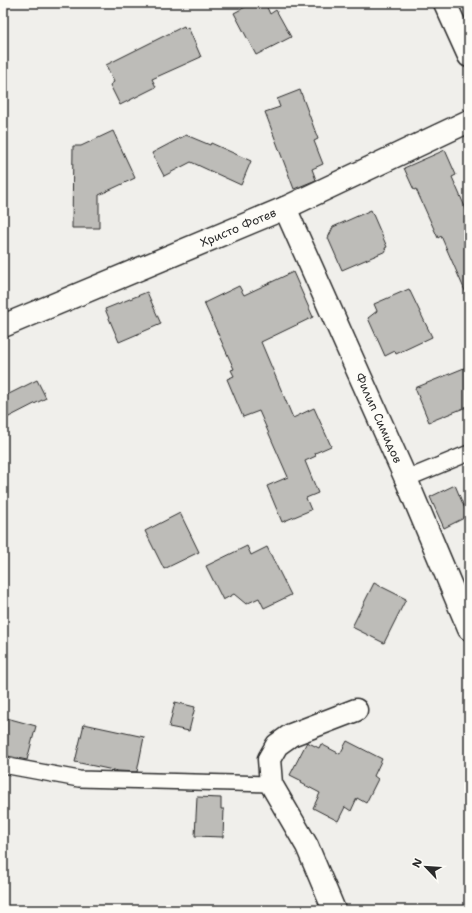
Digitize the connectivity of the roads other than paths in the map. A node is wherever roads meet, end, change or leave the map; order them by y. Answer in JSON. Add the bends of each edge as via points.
{"nodes":[{"id":1,"x":445,"y":3,"type":"edge"},
{"id":2,"x":469,"y":56,"type":"edge"},
{"id":3,"x":469,"y":121,"type":"edge"},
{"id":4,"x":285,"y":208,"type":"junction"},
{"id":5,"x":3,"y":326,"type":"edge"},
{"id":6,"x":469,"y":453,"type":"edge"},
{"id":7,"x":406,"y":478,"type":"junction"},
{"id":8,"x":469,"y":629,"type":"edge"},
{"id":9,"x":356,"y":710,"type":"dead end"},
{"id":10,"x":3,"y":766,"type":"edge"},
{"id":11,"x":271,"y":784,"type":"junction"},
{"id":12,"x":334,"y":910,"type":"edge"}],
"edges":[{"from":1,"to":2,"type":"street"},
{"from":3,"to":4,"type":"street","name":"Христо Фотев"},
{"from":4,"to":5,"type":"street","name":"Христо Фотев"},
{"from":4,"to":7,"type":"street","name":"Филип Симидов"},
{"from":6,"to":7,"type":"lane"},
{"from":7,"to":8,"type":"street","name":"Филип Симидов"},
{"from":9,"to":11,"type":"street","via":[[291,735],[277,745],[269,759]]},
{"from":10,"to":11,"type":"lane","via":[[79,779]]},
{"from":11,"to":12,"type":"street","via":[[307,846]]}]}
